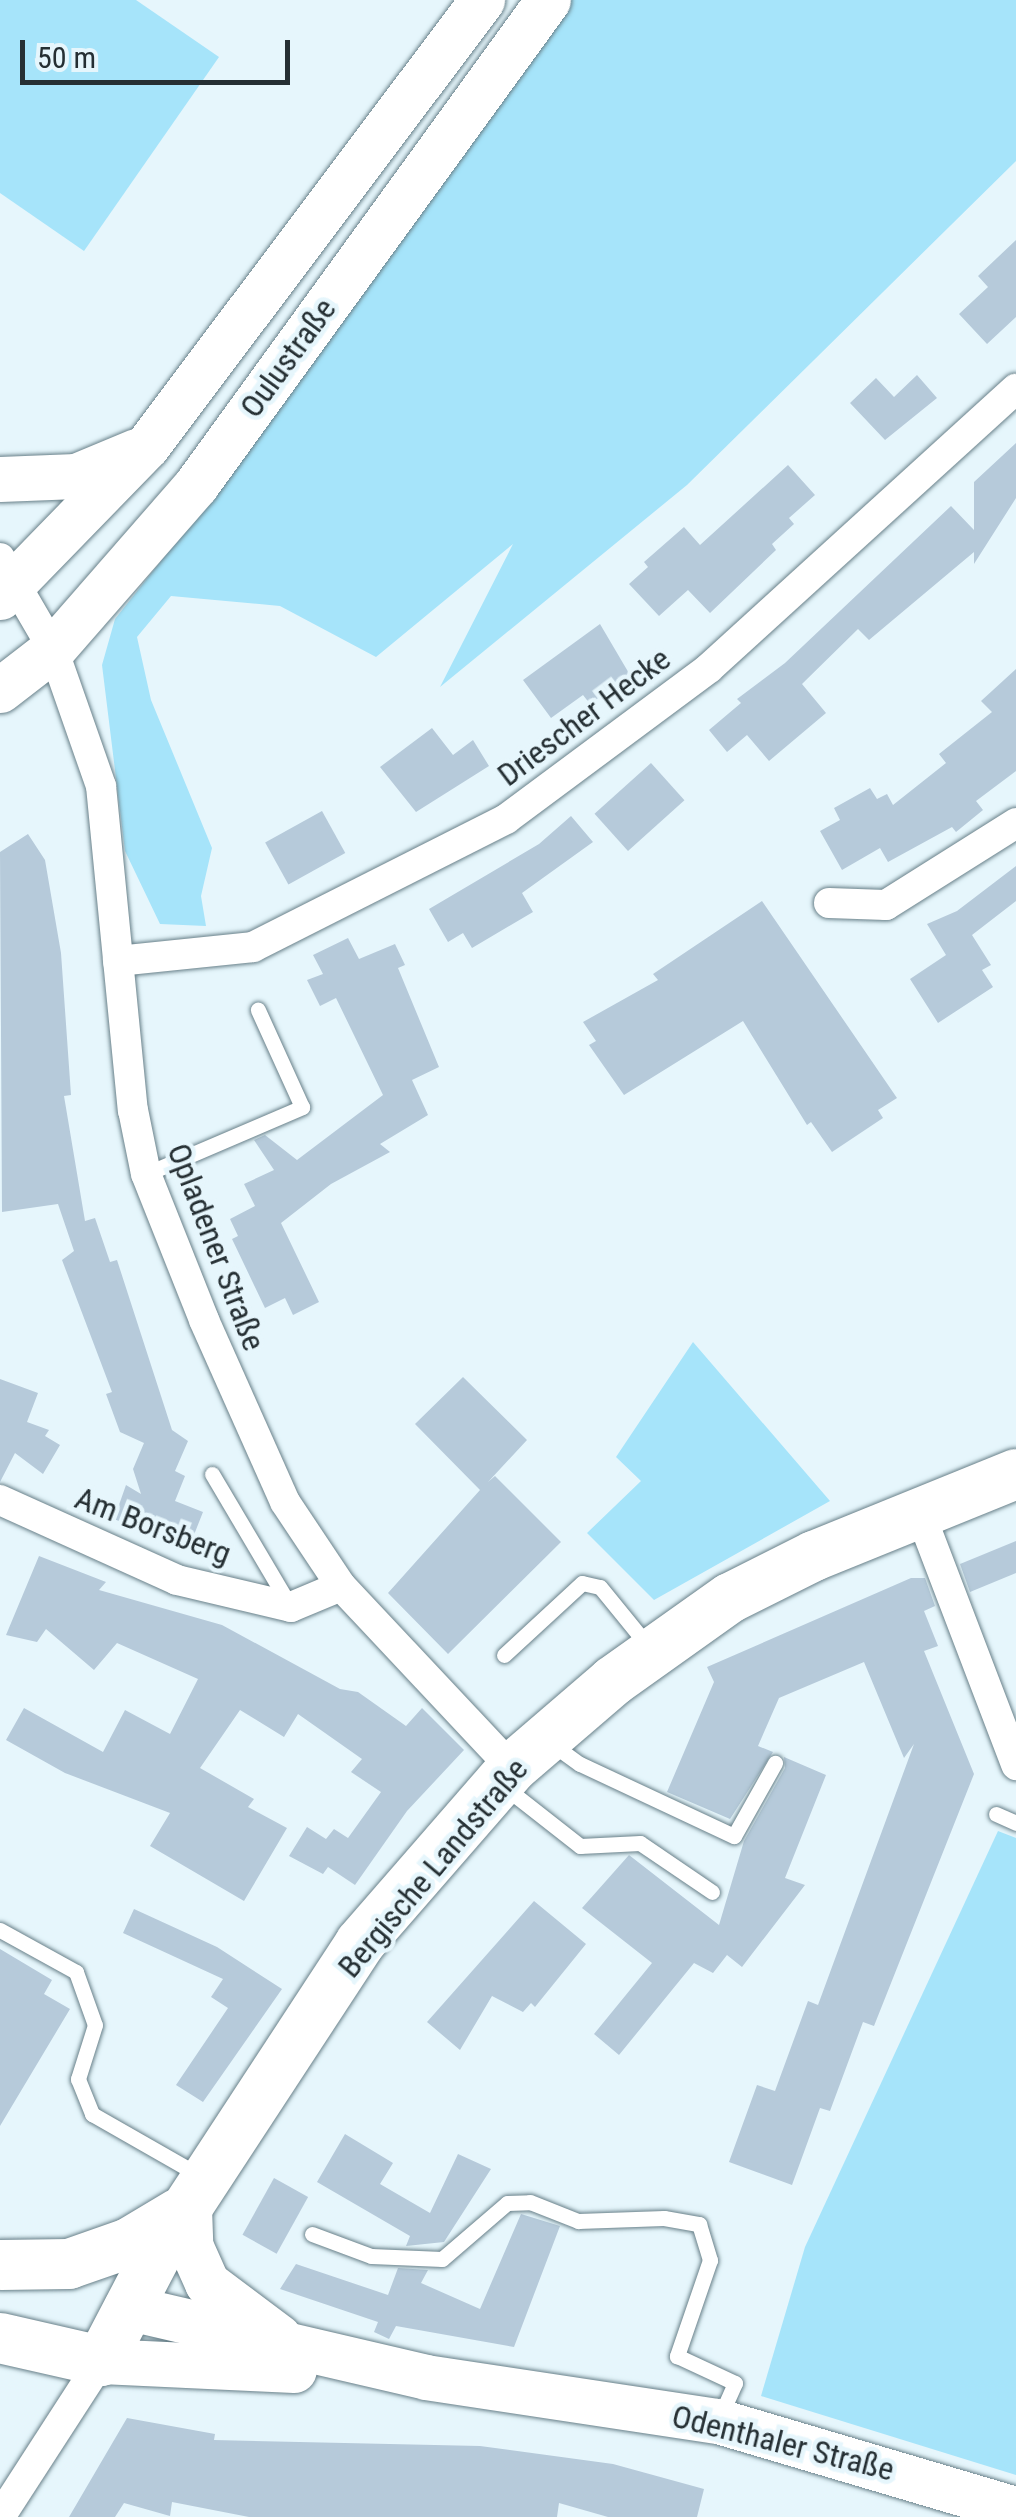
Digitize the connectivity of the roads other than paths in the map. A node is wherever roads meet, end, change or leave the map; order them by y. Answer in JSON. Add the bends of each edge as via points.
{"nodes":[{"id":1,"x":482,"y":0,"type":"edge"},
{"id":2,"x":548,"y":0,"type":"edge"},
{"id":3,"x":1016,"y":390,"type":"edge"},
{"id":4,"x":147,"y":446,"type":"junction"},
{"id":5,"x":0,"y":478,"type":"edge"},
{"id":6,"x":6,"y":579,"type":"edge"},
{"id":7,"x":53,"y":649,"type":"junction"},
{"id":8,"x":0,"y":690,"type":"edge"},
{"id":9,"x":1016,"y":823,"type":"edge"},
{"id":10,"x":829,"y":904,"type":"dead end"},
{"id":11,"x":118,"y":960,"type":"junction"},
{"id":12,"x":258,"y":1010,"type":"dead end"},
{"id":13,"x":146,"y":1174,"type":"junction"},
{"id":14,"x":212,"y":1474,"type":"dead end"},
{"id":15,"x":1016,"y":1474,"type":"edge"},
{"id":16,"x":0,"y":1500,"type":"edge"},
{"id":17,"x":920,"y":1513,"type":"junction"},
{"id":18,"x":341,"y":1586,"type":"junction"},
{"id":19,"x":290,"y":1607,"type":"junction"},
{"id":20,"x":651,"y":1650,"type":"junction"},
{"id":21,"x":504,"y":1655,"type":"dead end"},
{"id":22,"x":519,"y":1763,"type":"junction"},
{"id":23,"x":775,"y":1763,"type":"dead end"},
{"id":24,"x":1016,"y":1764,"type":"edge"},
{"id":25,"x":996,"y":1814,"type":"dead end"},
{"id":26,"x":1016,"y":1822,"type":"edge"},
{"id":27,"x":712,"y":1892,"type":"dead end"},
{"id":28,"x":0,"y":1930,"type":"edge"},
{"id":29,"x":198,"y":2193,"type":"junction"},
{"id":30,"x":312,"y":2234,"type":"dead end"},
{"id":31,"x":1,"y":2265,"type":"edge"},
{"id":32,"x":126,"y":2307,"type":"junction"},
{"id":33,"x":0,"y":2338,"type":"edge"},
{"id":34,"x":292,"y":2347,"type":"junction"},
{"id":35,"x":101,"y":2361,"type":"junction"},
{"id":36,"x":426,"y":2377,"type":"junction"},
{"id":37,"x":718,"y":2421,"type":"junction"},
{"id":38,"x":1016,"y":2509,"type":"edge"},
{"id":39,"x":0,"y":2517,"type":"edge"}],
"edges":[{"from":1,"to":4,"type":"main road","name":"Oulustraße"},
{"from":2,"to":7,"type":"main road","name":"Oulustraße","via":[[196,485]]},
{"from":3,"to":11,"type":"street","name":"Driescher Hecke","via":[[708,668],[506,819],[253,947]]},
{"from":4,"to":5,"type":"main road","via":[[76,476]]},
{"from":4,"to":6,"type":"main road","name":"Oulustraße"},
{"from":6,"to":7,"type":"street","name":"Opladener Straße"},
{"from":7,"to":8,"type":"main road","name":"Oulustraße"},
{"from":7,"to":11,"type":"street","name":"Opladener Straße","via":[[101,786]]},
{"from":9,"to":10,"type":"street","via":[[886,905]]},
{"from":11,"to":13,"type":"street","name":"Opladener Straße"},
{"from":12,"to":13,"type":"lane","via":[[302,1107]]},
{"from":13,"to":18,"type":"street","name":"Opladener Straße","via":[[259,1449]]},
{"from":14,"to":19,"type":"lane"},
{"from":15,"to":17,"type":"main road","name":"Bergische Landstraße"},
{"from":16,"to":19,"type":"street","name":"Am Borsberg","via":[[177,1580]]},
{"from":17,"to":20,"type":"main road","name":"Bergische Landstraße","via":[[730,1598]]},
{"from":17,"to":24,"type":"street"},
{"from":18,"to":19,"type":"street"},
{"from":18,"to":22,"type":"street","name":"Opladener Straße"},
{"from":20,"to":21,"type":"lane","via":[[600,1588],[582,1583]]},
{"from":20,"to":22,"type":"main road","name":"Bergische Landstraße"},
{"from":22,"to":23,"type":"lane","via":[[580,1764],[734,1836]]},
{"from":22,"to":27,"type":"lane","via":[[580,1846],[640,1843]]},
{"from":22,"to":29,"type":"main road","name":"Bergische Landstraße","via":[[360,1943]]},
{"from":25,"to":26,"type":"lane"},
{"from":28,"to":29,"type":"lane","via":[[76,1972],[95,2025],[78,2079],[92,2114]]},
{"from":29,"to":31,"type":"main road","via":[[129,2242],[70,2264]]},
{"from":29,"to":32,"type":"main road","name":"Bergische Landstraße"},
{"from":29,"to":34,"type":"main road","via":[[190,2245],[207,2284]]},
{"from":30,"to":37,"type":"lane","via":[[371,2256],[442,2260],[507,2203],[530,2202],[578,2221],[664,2218],[699,2224],[710,2260],[677,2356],[735,2383]]},
{"from":31,"to":32,"type":"main road"},
{"from":32,"to":34,"type":"main road","name":"Odenthaler Straße"},
{"from":32,"to":35,"type":"main road","name":"Bergische Landstraße"},
{"from":33,"to":35,"type":"main road"},
{"from":34,"to":36,"type":"main road","name":"Odenthaler Straße"},
{"from":35,"to":36,"type":"main road","name":"Odenthaler Straße"},
{"from":35,"to":39,"type":"street"},
{"from":36,"to":37,"type":"main road","name":"Odenthaler Straße"},
{"from":37,"to":38,"type":"main road","name":"Odenthaler Straße"}]}
